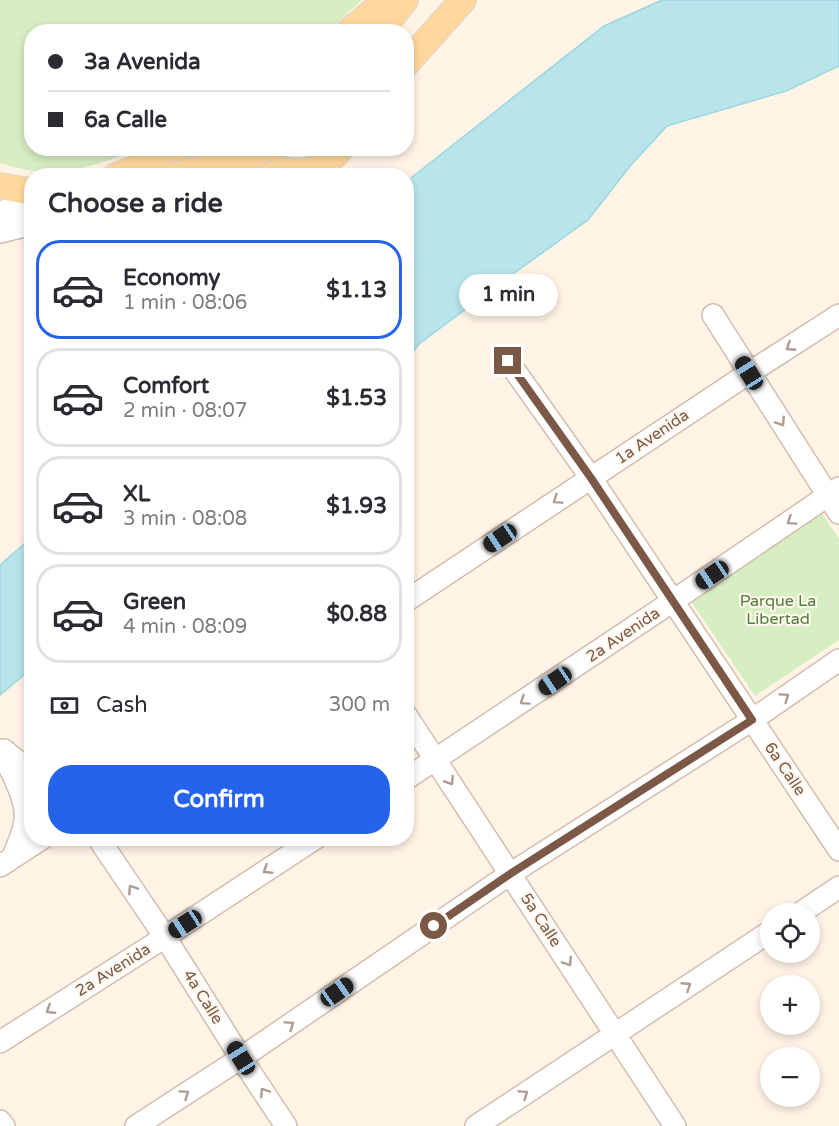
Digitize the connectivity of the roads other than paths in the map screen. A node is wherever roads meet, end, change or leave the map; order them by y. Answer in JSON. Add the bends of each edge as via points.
{"nodes":[{"id":1,"x":405,"y":0,"type":"edge"},
{"id":2,"x":445,"y":0,"type":"edge"},
{"id":3,"x":463,"y":0,"type":"edge"},
{"id":4,"x":385,"y":18,"type":"edge"},
{"id":5,"x":369,"y":24,"type":"edge"},
{"id":6,"x":414,"y":33,"type":"edge"},
{"id":7,"x":414,"y":55,"type":"edge"},
{"id":8,"x":168,"y":156,"type":"edge"},
{"id":9,"x":250,"y":156,"type":"edge"},
{"id":10,"x":272,"y":156,"type":"edge"},
{"id":11,"x":274,"y":156,"type":"edge"},
{"id":12,"x":336,"y":156,"type":"edge"},
{"id":13,"x":137,"y":168,"type":"edge"},
{"id":14,"x":204,"y":168,"type":"edge"},
{"id":15,"x":259,"y":168,"type":"edge"},
{"id":16,"x":285,"y":168,"type":"edge"},
{"id":17,"x":318,"y":168,"type":"edge"},
{"id":18,"x":0,"y":186,"type":"edge"},
{"id":19,"x":24,"y":190,"type":"edge"},
{"id":20,"x":24,"y":205,"type":"edge"},
{"id":21,"x":0,"y":212,"type":"edge"},
{"id":22,"x":24,"y":227,"type":"edge"},
{"id":23,"x":0,"y":232,"type":"edge"},
{"id":24,"x":713,"y":315,"type":"dead end"},
{"id":25,"x":839,"y":315,"type":"edge"},
{"id":26,"x":508,"y":361,"type":"dead end"},
{"id":27,"x":749,"y":373,"type":"junction"},
{"id":28,"x":591,"y":478,"type":"junction"},
{"id":29,"x":835,"y":499,"type":"edge"},
{"id":30,"x":414,"y":596,"type":"edge"},
{"id":31,"x":673,"y":601,"type":"junction"},
{"id":32,"x":839,"y":660,"type":"edge"},
{"id":33,"x":752,"y":720,"type":"junction"},
{"id":34,"x":414,"y":727,"type":"edge"},
{"id":35,"x":0,"y":748,"type":"edge"},
{"id":36,"x":436,"y":760,"type":"junction"},
{"id":37,"x":24,"y":767,"type":"edge"},
{"id":38,"x":414,"y":774,"type":"edge"},
{"id":39,"x":24,"y":808,"type":"edge"},
{"id":40,"x":24,"y":823,"type":"edge"},
{"id":41,"x":31,"y":846,"type":"edge"},
{"id":42,"x":103,"y":846,"type":"edge"},
{"id":43,"x":304,"y":846,"type":"edge"},
{"id":44,"x":839,"y":850,"type":"edge"},
{"id":45,"x":6,"y":862,"type":"edge"},
{"id":46,"x":510,"y":874,"type":"junction"},
{"id":47,"x":839,"y":887,"type":"edge"},
{"id":48,"x":815,"y":903,"type":"edge"},
{"id":49,"x":165,"y":937,"type":"junction"},
{"id":50,"x":760,"y":939,"type":"edge"},
{"id":51,"x":614,"y":1034,"type":"junction"},
{"id":52,"x":0,"y":1042,"type":"edge"},
{"id":53,"x":241,"y":1058,"type":"junction"},
{"id":54,"x":0,"y":1121,"type":"edge"},
{"id":55,"x":4,"y":1126,"type":"edge"},
{"id":56,"x":136,"y":1126,"type":"edge"},
{"id":57,"x":286,"y":1126,"type":"edge"},
{"id":58,"x":476,"y":1126,"type":"edge"},
{"id":59,"x":675,"y":1126,"type":"edge"}],
"edges":[{"from":1,"to":4,"type":"main road"},
{"from":2,"to":6,"type":"main road"},
{"from":3,"to":7,"type":"main road"},
{"from":4,"to":5,"type":"main road"},
{"from":8,"to":13,"type":"main road"},
{"from":9,"to":14,"type":"main road","bridge":true},
{"from":10,"to":15,"type":"street"},
{"from":11,"to":16,"type":"main road"},
{"from":12,"to":17,"type":"main road"},
{"from":18,"to":19,"type":"main road"},
{"from":20,"to":21,"type":"street"},
{"from":22,"to":23,"type":"street"},
{"from":24,"to":27,"type":"street"},
{"from":25,"to":27,"type":"street","name":"1a Avenida","one_way":true},
{"from":26,"to":28,"type":"street","name":"6a Calle"},
{"from":27,"to":28,"type":"street","name":"1a Avenida"},
{"from":27,"to":29,"type":"street","one_way":true},
{"from":28,"to":30,"type":"street","name":"1a Avenida","one_way":true},
{"from":28,"to":31,"type":"street","name":"6a Calle"},
{"from":29,"to":31,"type":"street","name":"2a Avenida","one_way":true},
{"from":31,"to":33,"type":"street","name":"6a Calle"},
{"from":31,"to":36,"type":"street","name":"2a Avenida","one_way":true},
{"from":33,"to":32,"type":"street","one_way":true},
{"from":33,"to":44,"type":"street","name":"6a Calle"},
{"from":33,"to":46,"type":"street"},
{"from":34,"to":36,"type":"street","name":"5a Calle"},
{"from":35,"to":37,"type":"street"},
{"from":35,"to":39,"type":"street"},
{"from":36,"to":38,"type":"street","name":"2a Avenida"},
{"from":36,"to":46,"type":"street","name":"5a Calle","one_way":true},
{"from":40,"to":45,"type":"street"},
{"from":41,"to":45,"type":"street"},
{"from":49,"to":42,"type":"street","name":"4a Calle","one_way":true},
{"from":43,"to":49,"type":"street","name":"2a Avenida","one_way":true},
{"from":46,"to":51,"type":"street","name":"5a Calle","one_way":true},
{"from":53,"to":46,"type":"street","one_way":true},
{"from":47,"to":48,"type":"street"},
{"from":49,"to":52,"type":"street","name":"2a Avenida","one_way":true},
{"from":49,"to":53,"type":"street","name":"4a Calle"},
{"from":51,"to":50,"type":"street","one_way":true},
{"from":58,"to":51,"type":"street","one_way":true},
{"from":51,"to":59,"type":"street","name":"5a Calle"},
{"from":56,"to":53,"type":"street","one_way":true},
{"from":57,"to":53,"type":"street","name":"4a Calle","one_way":true},
{"from":54,"to":55,"type":"street"}]}
